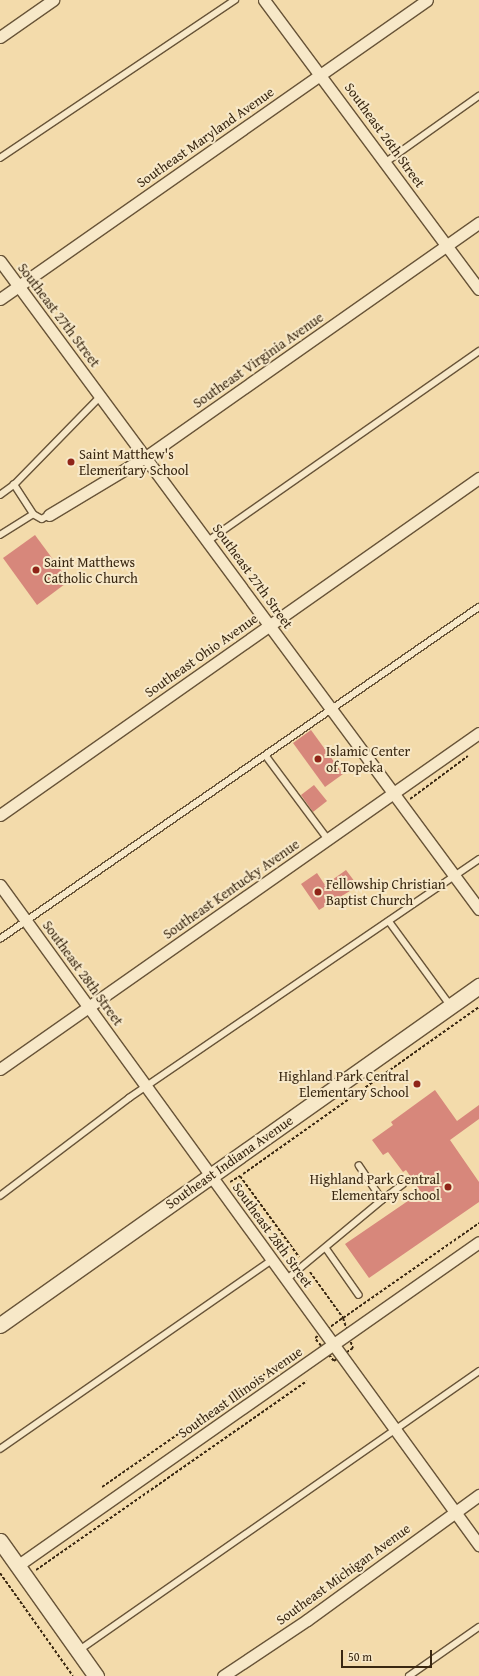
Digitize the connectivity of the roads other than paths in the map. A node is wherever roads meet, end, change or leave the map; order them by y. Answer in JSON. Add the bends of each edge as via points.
{"nodes":[{"id":1,"x":53,"y":0,"type":"edge"},
{"id":2,"x":235,"y":0,"type":"edge"},
{"id":3,"x":264,"y":0,"type":"edge"},
{"id":4,"x":427,"y":0,"type":"edge"},
{"id":5,"x":0,"y":37,"type":"edge"},
{"id":6,"x":321,"y":74,"type":"junction"},
{"id":7,"x":479,"y":96,"type":"edge"},
{"id":8,"x":0,"y":158,"type":"edge"},
{"id":9,"x":386,"y":162,"type":"junction"},
{"id":10,"x":479,"y":223,"type":"edge"},
{"id":11,"x":448,"y":245,"type":"junction"},
{"id":12,"x":0,"y":261,"type":"edge"},
{"id":13,"x":19,"y":286,"type":"junction"},
{"id":14,"x":479,"y":288,"type":"edge"},
{"id":15,"x":0,"y":299,"type":"edge"},
{"id":16,"x":479,"y":351,"type":"edge"},
{"id":17,"x":101,"y":396,"type":"junction"},
{"id":18,"x":147,"y":456,"type":"junction"},
{"id":19,"x":479,"y":478,"type":"edge"},
{"id":20,"x":14,"y":486,"type":"junction"},
{"id":21,"x":0,"y":495,"type":"edge"},
{"id":22,"x":33,"y":514,"type":"junction"},
{"id":23,"x":49,"y":515,"type":"joint"},
{"id":24,"x":0,"y":534,"type":"edge"},
{"id":25,"x":208,"y":541,"type":"junction"},
{"id":26,"x":479,"y":607,"type":"edge"},
{"id":27,"x":270,"y":625,"type":"junction"},
{"id":28,"x":335,"y":710,"type":"junction"},
{"id":29,"x":479,"y":733,"type":"edge"},
{"id":30,"x":267,"y":757,"type":"junction"},
{"id":31,"x":394,"y":793,"type":"junction"},
{"id":32,"x":0,"y":815,"type":"edge"},
{"id":33,"x":328,"y":840,"type":"junction"},
{"id":34,"x":479,"y":859,"type":"edge"},
{"id":35,"x":455,"y":876,"type":"junction"},
{"id":36,"x":0,"y":885,"type":"edge"},
{"id":37,"x":479,"y":909,"type":"edge"},
{"id":38,"x":26,"y":920,"type":"junction"},
{"id":39,"x":389,"y":921,"type":"junction"},
{"id":40,"x":0,"y":939,"type":"edge"},
{"id":41,"x":479,"y":986,"type":"edge"},
{"id":42,"x":451,"y":1006,"type":"junction"},
{"id":43,"x":89,"y":1007,"type":"junction"},
{"id":44,"x":0,"y":1069,"type":"edge"},
{"id":45,"x":147,"y":1087,"type":"junction"},
{"id":46,"x":359,"y":1166,"type":"dead end"},
{"id":47,"x":211,"y":1175,"type":"junction"},
{"id":48,"x":403,"y":1184,"type":"dead end"},
{"id":49,"x":0,"y":1196,"type":"edge"},
{"id":50,"x":382,"y":1200,"type":"junction"},
{"id":51,"x":479,"y":1242,"type":"edge"},
{"id":52,"x":326,"y":1248,"type":"junction"},
{"id":53,"x":272,"y":1260,"type":"junction"},
{"id":54,"x":287,"y":1279,"type":"junction"},
{"id":55,"x":359,"y":1295,"type":"dead end"},
{"id":56,"x":0,"y":1325,"type":"edge"},
{"id":57,"x":334,"y":1344,"type":"junction"},
{"id":58,"x":479,"y":1371,"type":"edge"},
{"id":59,"x":395,"y":1428,"type":"junction"},
{"id":60,"x":0,"y":1449,"type":"edge"},
{"id":61,"x":479,"y":1495,"type":"edge"},
{"id":62,"x":455,"y":1511,"type":"junction"},
{"id":63,"x":0,"y":1541,"type":"edge"},
{"id":64,"x":479,"y":1545,"type":"edge"},
{"id":65,"x":17,"y":1566,"type":"junction"},
{"id":66,"x":479,"y":1627,"type":"edge"},
{"id":67,"x":78,"y":1651,"type":"junction"},
{"id":68,"x":96,"y":1676,"type":"edge"},
{"id":69,"x":223,"y":1676,"type":"edge"},
{"id":70,"x":409,"y":1676,"type":"edge"}],
"edges":[{"from":1,"to":5,"type":"street"},
{"from":2,"to":8,"type":"lane"},
{"from":3,"to":6,"type":"street","name":"Southeast 26th Street"},
{"from":4,"to":6,"type":"street","name":"Southeast Maryland Avenue"},
{"from":6,"to":9,"type":"street","name":"Southeast 26th Street"},
{"from":6,"to":13,"type":"street","name":"Southeast Maryland Avenue"},
{"from":7,"to":9,"type":"lane"},
{"from":9,"to":11,"type":"street","name":"Southeast 26th Street"},
{"from":10,"to":11,"type":"street","name":"Southeast Virginia Avenue"},
{"from":11,"to":14,"type":"street","name":"Southeast 26th Street"},
{"from":11,"to":18,"type":"street","name":"Southeast Virginia Avenue"},
{"from":12,"to":13,"type":"street","name":"Southeast 27th Street"},
{"from":13,"to":15,"type":"street","name":"Southeast Maryland Avenue"},
{"from":13,"to":17,"type":"street","name":"Southeast 27th Street"},
{"from":16,"to":25,"type":"lane"},
{"from":17,"to":18,"type":"street","name":"Southeast 27th Street"},
{"from":17,"to":20,"type":"lane"},
{"from":18,"to":23,"type":"street","name":"Southeast Virginia Avenue"},
{"from":18,"to":25,"type":"street","name":"Southeast 27th Street"},
{"from":19,"to":27,"type":"street","name":"Southeast Ohio Avenue"},
{"from":20,"to":21,"type":"lane"},
{"from":20,"to":22,"type":"lane"},
{"from":22,"to":23,"type":"lane","via":[[42,519]]},
{"from":22,"to":24,"type":"lane"},
{"from":25,"to":27,"type":"street","name":"Southeast 27th Street"},
{"from":26,"to":28,"type":"lane"},
{"from":27,"to":28,"type":"street","name":"Southeast 27th Street"},
{"from":27,"to":32,"type":"street","name":"Southeast Ohio Avenue"},
{"from":28,"to":30,"type":"lane"},
{"from":28,"to":31,"type":"street","name":"Southeast 27th Street"},
{"from":29,"to":31,"type":"street","name":"Southeast Kentucky Avenue"},
{"from":30,"to":33,"type":"lane"},
{"from":30,"to":38,"type":"lane"},
{"from":31,"to":33,"type":"street","name":"Southeast Kentucky Avenue"},
{"from":31,"to":35,"type":"street","name":"Southeast 27th Street"},
{"from":33,"to":43,"type":"street","name":"Southeast Kentucky Avenue"},
{"from":34,"to":35,"type":"lane"},
{"from":35,"to":37,"type":"street","name":"Southeast 27th Street"},
{"from":35,"to":39,"type":"lane"},
{"from":36,"to":38,"type":"street","name":"Southeast 28th Street"},
{"from":38,"to":40,"type":"lane"},
{"from":38,"to":43,"type":"street","name":"Southeast 28th Street"},
{"from":39,"to":42,"type":"lane"},
{"from":39,"to":45,"type":"lane"},
{"from":41,"to":42,"type":"street","name":"Southeast Indiana Avenue"},
{"from":42,"to":47,"type":"street","name":"Southeast Indiana Avenue"},
{"from":43,"to":44,"type":"street","name":"Southeast Kentucky Avenue"},
{"from":43,"to":45,"type":"street","name":"Southeast 28th Street"},
{"from":45,"to":47,"type":"street","name":"Southeast 28th Street"},
{"from":45,"to":49,"type":"lane"},
{"from":46,"to":50,"type":"lane"},
{"from":47,"to":53,"type":"street","name":"Southeast 28th Street"},
{"from":47,"to":56,"type":"street","name":"Southeast Indiana Avenue"},
{"from":48,"to":50,"type":"lane"},
{"from":50,"to":52,"type":"lane"},
{"from":51,"to":57,"type":"street","name":"Southeast Illinois Avenue"},
{"from":52,"to":54,"type":"lane"},
{"from":52,"to":55,"type":"lane"},
{"from":53,"to":54,"type":"street","name":"Southeast 28th Street"},
{"from":53,"to":60,"type":"lane"},
{"from":54,"to":57,"type":"street","name":"Southeast 28th Street"},
{"from":57,"to":59,"type":"street","name":"Southeast 28th Street"},
{"from":57,"to":65,"type":"street","name":"Southeast Illinois Avenue"},
{"from":58,"to":59,"type":"lane"},
{"from":59,"to":62,"type":"street","name":"Southeast 28th Street"},
{"from":59,"to":67,"type":"lane"},
{"from":61,"to":62,"type":"street","name":"Southeast Michigan Avenue"},
{"from":62,"to":64,"type":"street","name":"Southeast 28th Street"},
{"from":62,"to":69,"type":"street","name":"Southeast Michigan Avenue","via":[[307,1620]]},
{"from":63,"to":65,"type":"street"},
{"from":65,"to":67,"type":"street"},
{"from":66,"to":70,"type":"lane"},
{"from":67,"to":68,"type":"street"}]}
